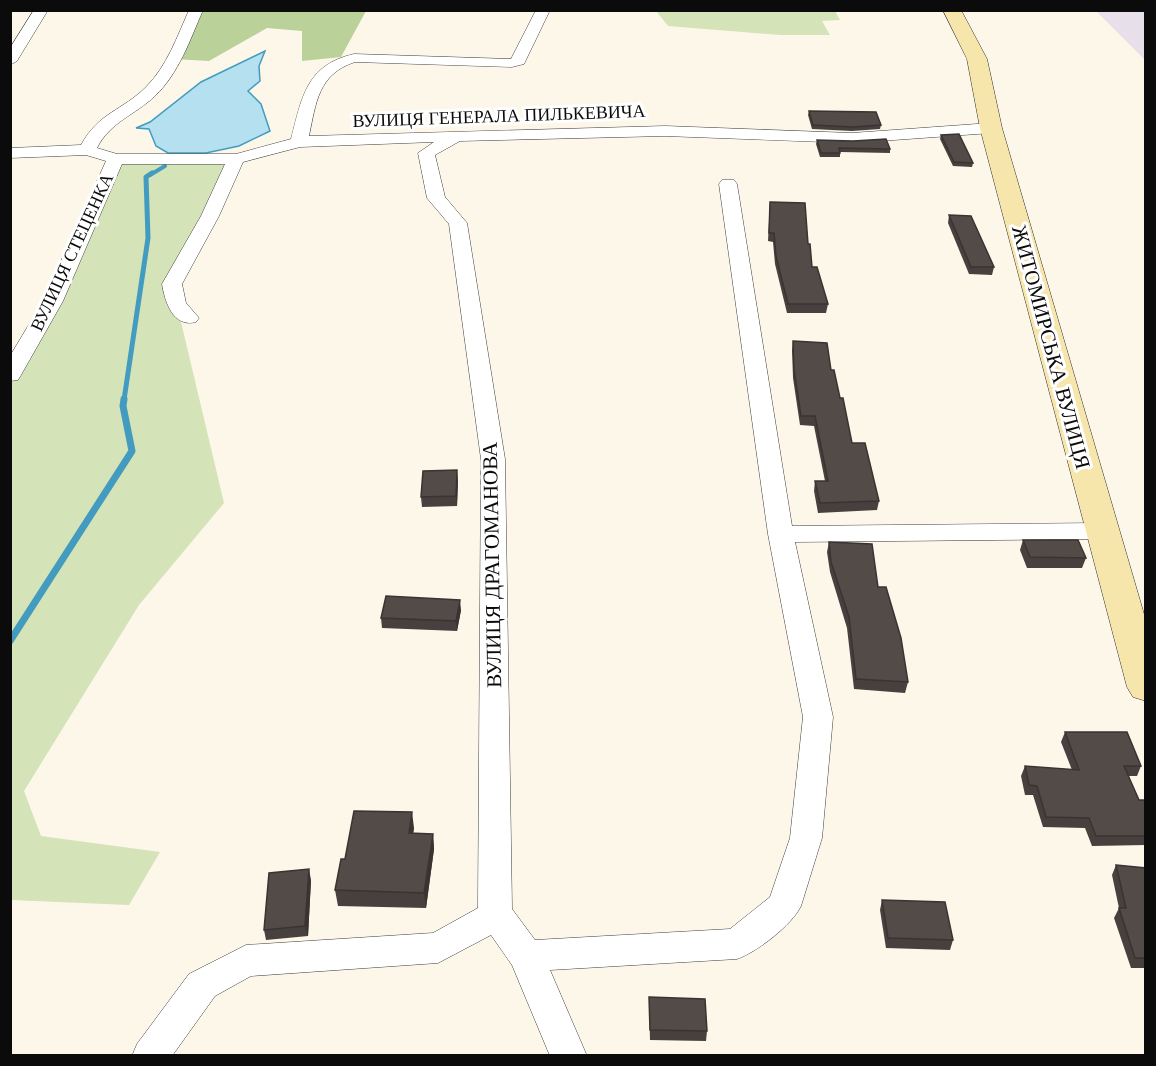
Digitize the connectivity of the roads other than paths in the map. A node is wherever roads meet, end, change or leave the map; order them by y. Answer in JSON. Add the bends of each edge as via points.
{"nodes":[{"id":1,"x":41,"y":10,"type":"edge"},
{"id":2,"x":196,"y":10,"type":"edge"},
{"id":3,"x":543,"y":10,"type":"edge"},
{"id":4,"x":952,"y":10,"type":"edge"},
{"id":5,"x":10,"y":62,"type":"edge"},
{"id":6,"x":991,"y":128,"type":"junction"},
{"id":7,"x":456,"y":137,"type":"junction"},
{"id":8,"x":298,"y":142,"type":"junction"},
{"id":9,"x":87,"y":150,"type":"junction"},
{"id":10,"x":10,"y":153,"type":"edge"},
{"id":11,"x":116,"y":159,"type":"junction"},
{"id":12,"x":236,"y":159,"type":"junction"},
{"id":13,"x":728,"y":184,"type":"dead end"},
{"id":14,"x":189,"y":318,"type":"dead end"},
{"id":15,"x":10,"y":375,"type":"edge"},
{"id":16,"x":1101,"y":531,"type":"junction"},
{"id":17,"x":781,"y":534,"type":"junction"},
{"id":18,"x":1146,"y":687,"type":"edge"},
{"id":19,"x":497,"y":915,"type":"junction"},
{"id":20,"x":526,"y":956,"type":"junction"},
{"id":21,"x":150,"y":1056,"type":"edge"},
{"id":22,"x":569,"y":1056,"type":"edge"}],
"edges":[{"from":1,"to":5,"type":"street"},
{"from":2,"to":9,"type":"street","via":[[188,34],[159,80],[133,106],[100,127]]},
{"from":3,"to":8,"type":"street","via":[[519,61],[512,63],[342,60],[323,72],[314,84]]},
{"from":4,"to":6,"type":"main road","name":"ЖИТОМИРСЬКА ВУЛИЦЯ","via":[[977,59]]},
{"from":6,"to":7,"type":"street","name":"ВУЛИЦЯ ГЕНЕРАЛА ПИЛЬКЕВИЧА","via":[[852,138],[665,131]]},
{"from":6,"to":16,"type":"main road","name":"ЖИТОМИРСЬКА ВУЛИЦЯ"},
{"from":7,"to":8,"type":"street","name":"ВУЛИЦЯ ГЕНЕРАЛА ПИЛЬКЕВИЧА"},
{"from":7,"to":19,"type":"street","name":"ВУЛИЦЯ ДРАГОМАНОВА","via":[[426,153],[436,198],[459,223],[493,459]]},
{"from":8,"to":12,"type":"street","name":"ВУЛИЦЯ ГЕНЕРАЛА ПИЛЬКЕВИЧА"},
{"from":9,"to":10,"type":"street","name":"ВУЛИЦЯ ГЕНЕРАЛА ПИЛЬКЕВИЧА"},
{"from":9,"to":11,"type":"street","name":"ВУЛИЦЯ ГЕНЕРАЛА ПИЛЬКЕВИЧА"},
{"from":11,"to":12,"type":"street","name":"ВУЛИЦЯ ГЕНЕРАЛА ПИЛЬКЕВИЧА"},
{"from":11,"to":15,"type":"street","name":"ВУЛИЦЯ СТЕЦЕНКА","via":[[53,301]]},
{"from":12,"to":14,"type":"street","via":[[172,284],[176,304]]},
{"from":13,"to":17,"type":"street"},
{"from":16,"to":17,"type":"street"},
{"from":16,"to":18,"type":"main road","name":"ЖИТОМИРСЬКА ВУЛИЦЯ"},
{"from":17,"to":20,"type":"street","via":[[818,717],[806,838],[784,906],[737,945]]},
{"from":19,"to":20,"type":"street"},
{"from":19,"to":21,"type":"street","via":[[438,948],[246,961],[202,985]]},
{"from":20,"to":22,"type":"street"}]}
